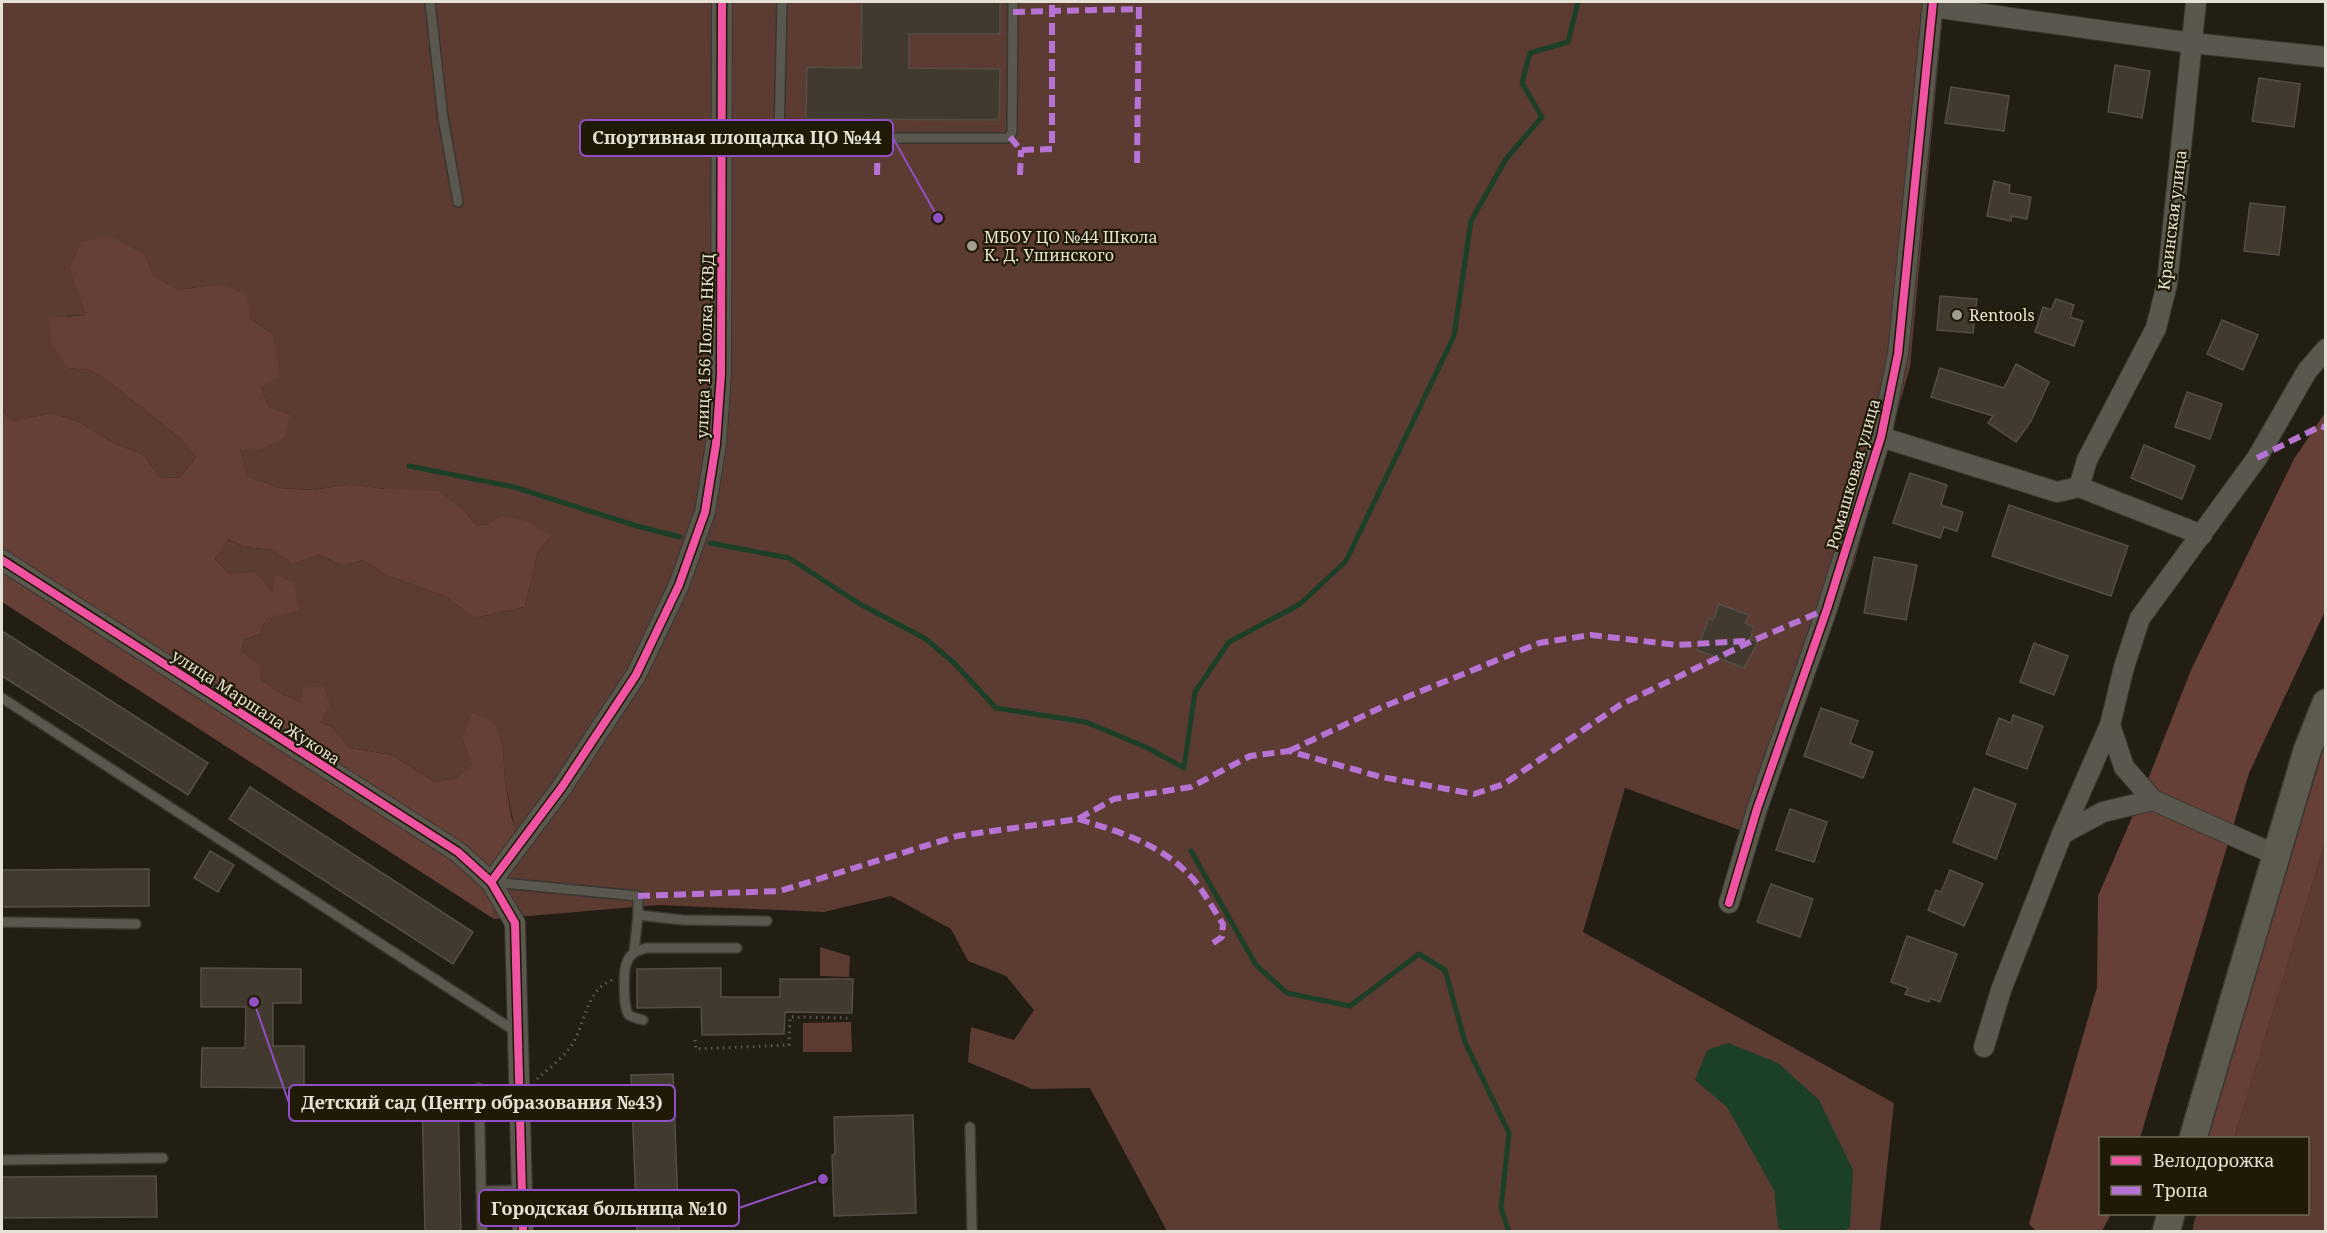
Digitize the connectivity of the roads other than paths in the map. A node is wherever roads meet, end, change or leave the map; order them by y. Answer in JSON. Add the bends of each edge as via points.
{"nodes":[{"id":1,"x":430,"y":2,"type":"edge"},
{"id":2,"x":722,"y":2,"type":"edge"},
{"id":3,"x":782,"y":2,"type":"edge"},
{"id":4,"x":1013,"y":2,"type":"edge"},
{"id":5,"x":2196,"y":2,"type":"edge"},
{"id":6,"x":1933,"y":4,"type":"edge"},
{"id":7,"x":2192,"y":43,"type":"junction"},
{"id":8,"x":2325,"y":57,"type":"edge"},
{"id":9,"x":722,"y":138,"type":"junction"},
{"id":10,"x":779,"y":138,"type":"junction"},
{"id":11,"x":458,"y":202,"type":"dead end"},
{"id":12,"x":2325,"y":349,"type":"edge"},
{"id":13,"x":1881,"y":437,"type":"junction"},
{"id":14,"x":2079,"y":487,"type":"junction"},
{"id":15,"x":2202,"y":535,"type":"junction"},
{"id":16,"x":2,"y":560,"type":"edge"},
{"id":17,"x":2,"y":698,"type":"edge"},
{"id":18,"x":2325,"y":703,"type":"edge"},
{"id":19,"x":2110,"y":725,"type":"junction"},
{"id":20,"x":2153,"y":800,"type":"junction"},
{"id":21,"x":2062,"y":834,"type":"junction"},
{"id":22,"x":2276,"y":855,"type":"junction"},
{"id":23,"x":491,"y":882,"type":"junction"},
{"id":24,"x":1729,"y":903,"type":"dead end"},
{"id":25,"x":638,"y":915,"type":"junction"},
{"id":26,"x":767,"y":921,"type":"dead end"},
{"id":27,"x":2,"y":922,"type":"edge"},
{"id":28,"x":136,"y":924,"type":"dead end"},
{"id":29,"x":737,"y":948,"type":"dead end"},
{"id":30,"x":634,"y":952,"type":"junction"},
{"id":31,"x":643,"y":1020,"type":"dead end"},
{"id":32,"x":519,"y":1033,"type":"junction"},
{"id":33,"x":1984,"y":1047,"type":"dead end"},
{"id":34,"x":479,"y":1088,"type":"dead end"},
{"id":35,"x":970,"y":1127,"type":"dead end"},
{"id":36,"x":2193,"y":1137,"type":"edge"},
{"id":37,"x":164,"y":1158,"type":"dead end"},
{"id":38,"x":2,"y":1160,"type":"edge"},
{"id":39,"x":522,"y":1190,"type":"junction"},
{"id":40,"x":481,"y":1191,"type":"junction"},
{"id":41,"x":2171,"y":1215,"type":"edge"},
{"id":42,"x":482,"y":1232,"type":"edge"},
{"id":43,"x":523,"y":1232,"type":"edge"},
{"id":44,"x":972,"y":1232,"type":"edge"},
{"id":45,"x":2166,"y":1232,"type":"edge"}],
"edges":[{"from":1,"to":11,"type":"lane","via":[[443,118]]},
{"from":2,"to":9,"type":"street","name":"улица 156 Полка НКВД"},
{"from":3,"to":10,"type":"lane"},
{"from":4,"to":10,"type":"lane","via":[[1009,138]]},
{"from":5,"to":7,"type":"street","name":"Краинская улица"},
{"from":6,"to":7,"type":"street"},
{"from":6,"to":13,"type":"street","name":"Ромашковая улица","via":[[1898,354]]},
{"from":7,"to":8,"type":"street"},
{"from":7,"to":14,"type":"street","name":"Краинская улица","via":[[2167,284],[2156,328],[2087,460]]},
{"from":9,"to":10,"type":"lane"},
{"from":9,"to":23,"type":"street","name":"улица 156 Полка НКВД","via":[[720,374],[716,444],[705,512],[679,585],[636,675],[562,787]]},
{"from":12,"to":15,"type":"street","via":[[2307,371],[2257,458]]},
{"from":13,"to":14,"type":"street","via":[[2057,492]]},
{"from":13,"to":24,"type":"street","name":"Ромашковая улица"},
{"from":14,"to":15,"type":"street"},
{"from":15,"to":19,"type":"street","via":[[2140,618]]},
{"from":16,"to":23,"type":"street","name":"улица Маршала Жукова","via":[[458,852]]},
{"from":17,"to":32,"type":"lane"},
{"from":18,"to":22,"type":"main road"},
{"from":19,"to":20,"type":"street","via":[[2124,767]]},
{"from":19,"to":21,"type":"street"},
{"from":20,"to":21,"type":"street","via":[[2103,812]]},
{"from":20,"to":22,"type":"street"},
{"from":21,"to":33,"type":"street","via":[[2001,990]]},
{"from":22,"to":36,"type":"main road"},
{"from":23,"to":25,"type":"lane","via":[[638,896]]},
{"from":23,"to":32,"type":"street","name":"улица Маршала Жукова","via":[[515,922]]},
{"from":25,"to":26,"type":"lane"},
{"from":25,"to":30,"type":"lane"},
{"from":27,"to":28,"type":"lane"},
{"from":29,"to":30,"type":"lane","via":[[646,948]]},
{"from":30,"to":31,"type":"lane","via":[[627,962],[624,979],[625,1010]]},
{"from":32,"to":39,"type":"street","name":"улица Маршала Жукова"},
{"from":34,"to":40,"type":"lane"},
{"from":35,"to":44,"type":"lane"},
{"from":37,"to":38,"type":"lane"},
{"from":39,"to":40,"type":"lane"},
{"from":39,"to":43,"type":"street","name":"улица Маршала Жукова"},
{"from":40,"to":42,"type":"lane"},
{"from":41,"to":45,"type":"main road"}]}
